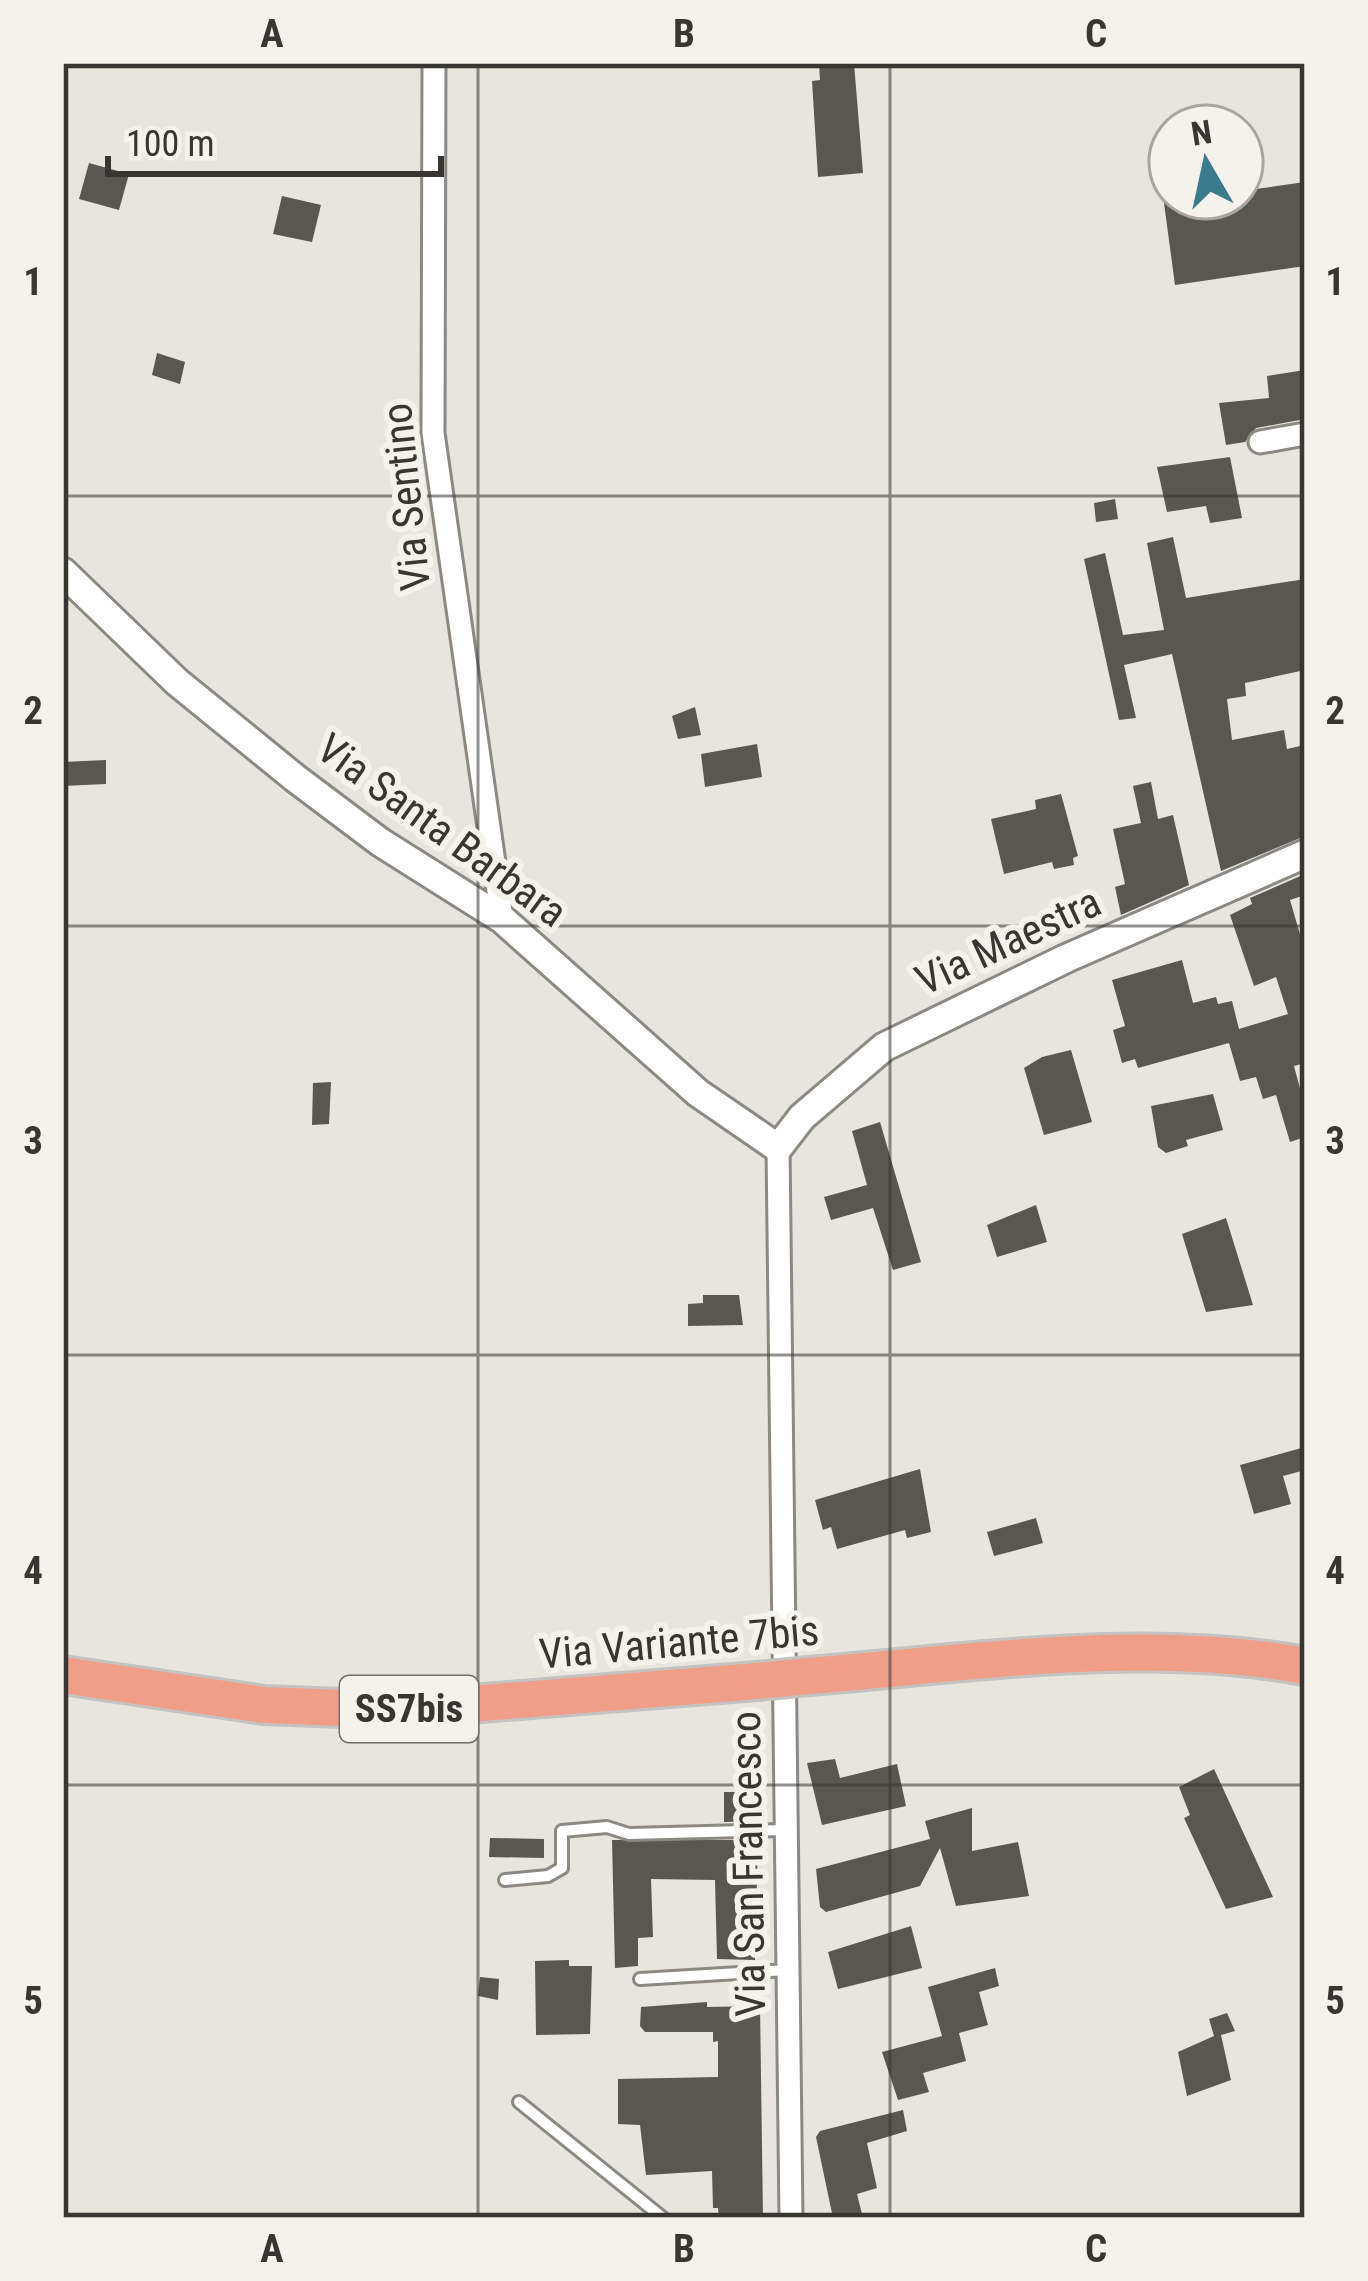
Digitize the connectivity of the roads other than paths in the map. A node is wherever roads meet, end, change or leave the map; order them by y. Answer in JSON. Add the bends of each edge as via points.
{"nodes":[{"id":1,"x":434,"y":63,"type":"edge"},
{"id":2,"x":1305,"y":434,"type":"edge"},
{"id":3,"x":1260,"y":442,"type":"dead end"},
{"id":4,"x":63,"y":572,"type":"edge"},
{"id":5,"x":1305,"y":854,"type":"edge"},
{"id":6,"x":502,"y":919,"type":"junction"},
{"id":7,"x":778,"y":1148,"type":"junction"},
{"id":8,"x":1305,"y":1666,"type":"edge"},
{"id":9,"x":63,"y":1675,"type":"edge"},
{"id":10,"x":786,"y":1830,"type":"junction"},
{"id":11,"x":505,"y":1880,"type":"dead end"},
{"id":12,"x":788,"y":1970,"type":"junction"},
{"id":13,"x":640,"y":1979,"type":"dead end"},
{"id":14,"x":519,"y":2102,"type":"dead end"},
{"id":15,"x":663,"y":2218,"type":"edge"},
{"id":16,"x":791,"y":2218,"type":"edge"}],
"edges":[{"from":1,"to":6,"type":"street","name":"Via Sentino","via":[[433,433]]},
{"from":2,"to":3,"type":"street"},
{"from":4,"to":6,"type":"street","name":"Via Santa Barbara","via":[[177,682],[295,778]]},
{"from":5,"to":7,"type":"street","name":"Via Maestra","via":[[884,1047]]},
{"from":6,"to":7,"type":"street","name":"Via Santa Barbara","via":[[698,1093]]},
{"from":7,"to":10,"type":"street","name":"Via San Francesco"},
{"from":8,"to":9,"type":"main road","name":"Via Variante 7bis","number":"SS7bis","bridge":true,"via":[[1132,1656],[997,1660],[395,1710],[264,1705]]},
{"from":10,"to":11,"type":"lane","via":[[562,1832],[562,1868]]},
{"from":10,"to":12,"type":"street","name":"Via San Francesco"},
{"from":12,"to":13,"type":"lane"},
{"from":12,"to":16,"type":"street","name":"Via San Francesco"},
{"from":14,"to":15,"type":"lane"}]}
